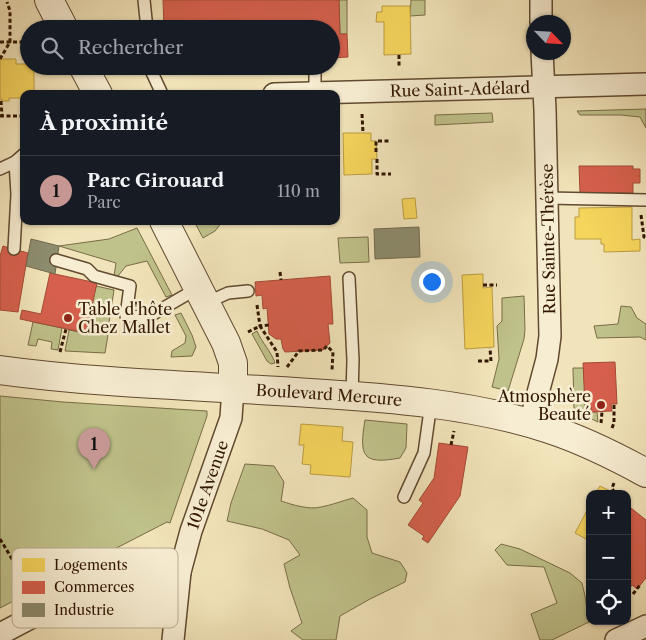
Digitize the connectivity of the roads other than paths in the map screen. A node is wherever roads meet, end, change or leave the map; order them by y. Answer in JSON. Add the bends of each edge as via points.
{"nodes":[{"id":1,"x":49,"y":0,"type":"edge"},
{"id":2,"x":144,"y":0,"type":"edge"},
{"id":3,"x":540,"y":0,"type":"edge"},
{"id":4,"x":541,"y":15,"type":"edge"},
{"id":5,"x":59,"y":20,"type":"edge"},
{"id":6,"x":146,"y":20,"type":"edge"},
{"id":7,"x":542,"y":60,"type":"edge"},
{"id":8,"x":88,"y":75,"type":"edge"},
{"id":9,"x":153,"y":75,"type":"edge"},
{"id":10,"x":315,"y":75,"type":"edge"},
{"id":11,"x":646,"y":84,"type":"edge"},
{"id":12,"x":544,"y":87,"type":"junction"},
{"id":13,"x":96,"y":90,"type":"edge"},
{"id":14,"x":160,"y":90,"type":"edge"},
{"id":15,"x":315,"y":90,"type":"edge"},
{"id":16,"x":340,"y":92,"type":"edge"},
{"id":17,"x":19,"y":158,"type":"edge"},
{"id":18,"x":0,"y":169,"type":"edge"},
{"id":19,"x":547,"y":198,"type":"junction"},
{"id":20,"x":646,"y":200,"type":"edge"},
{"id":21,"x":166,"y":225,"type":"edge"},
{"id":22,"x":14,"y":249,"type":"dead end"},
{"id":23,"x":56,"y":260,"type":"dead end"},
{"id":24,"x":349,"y":278,"type":"dead end"},
{"id":25,"x":248,"y":291,"type":"dead end"},
{"id":26,"x":202,"y":295,"type":"junction"},
{"id":27,"x":0,"y":370,"type":"edge"},
{"id":28,"x":233,"y":388,"type":"junction"},
{"id":29,"x":352,"y":396,"type":"junction"},
{"id":30,"x":431,"y":403,"type":"junction"},
{"id":31,"x":530,"y":423,"type":"junction"},
{"id":32,"x":646,"y":473,"type":"edge"},
{"id":33,"x":404,"y":498,"type":"dead end"},
{"id":34,"x":180,"y":572,"type":"joint"},
{"id":35,"x":178,"y":591,"type":"edge"},
{"id":36,"x":646,"y":626,"type":"edge"},
{"id":37,"x":12,"y":628,"type":"edge"},
{"id":38,"x":0,"y":634,"type":"edge"},
{"id":39,"x":616,"y":640,"type":"edge"}],
"edges":[{"from":1,"to":5,"type":"street"},
{"from":2,"to":6,"type":"lane"},
{"from":3,"to":4,"type":"street"},
{"from":7,"to":12,"type":"street","name":"Rue Sainte-Thérèse"},
{"from":8,"to":13,"type":"street"},
{"from":9,"to":14,"type":"lane"},
{"from":10,"to":15,"type":"lane"},
{"from":11,"to":12,"type":"street","name":"Rue Saint-Adélard"},
{"from":12,"to":16,"type":"street","name":"Rue Saint-Adélard"},
{"from":12,"to":19,"type":"street","name":"Rue Sainte-Thérèse"},
{"from":17,"to":18,"type":"lane"},
{"from":17,"to":22,"type":"lane"},
{"from":19,"to":20,"type":"lane"},
{"from":19,"to":31,"type":"street","name":"Rue Sainte-Thérèse","via":[[549,346]]},
{"from":21,"to":26,"type":"street"},
{"from":23,"to":26,"type":"lane","via":[[130,286],[126,316],[148,318]]},
{"from":24,"to":29,"type":"lane"},
{"from":25,"to":26,"type":"lane"},
{"from":26,"to":28,"type":"street","via":[[232,357]]},
{"from":27,"to":28,"type":"street","name":"Boulevard Mercure","via":[[62,378]]},
{"from":28,"to":29,"type":"street","name":"Boulevard Mercure"},
{"from":28,"to":34,"type":"street","name":"101e Avenue","via":[[231,418]]},
{"from":29,"to":30,"type":"street","name":"Boulevard Mercure"},
{"from":30,"to":31,"type":"street","name":"Boulevard Mercure"},
{"from":30,"to":33,"type":"lane","via":[[424,453]]},
{"from":31,"to":32,"type":"street","name":"Boulevard Mercure","via":[[594,446]]},
{"from":34,"to":35,"type":"street","name":"101e Avenue"},
{"from":36,"to":39,"type":"street"},
{"from":37,"to":38,"type":"street"}]}
